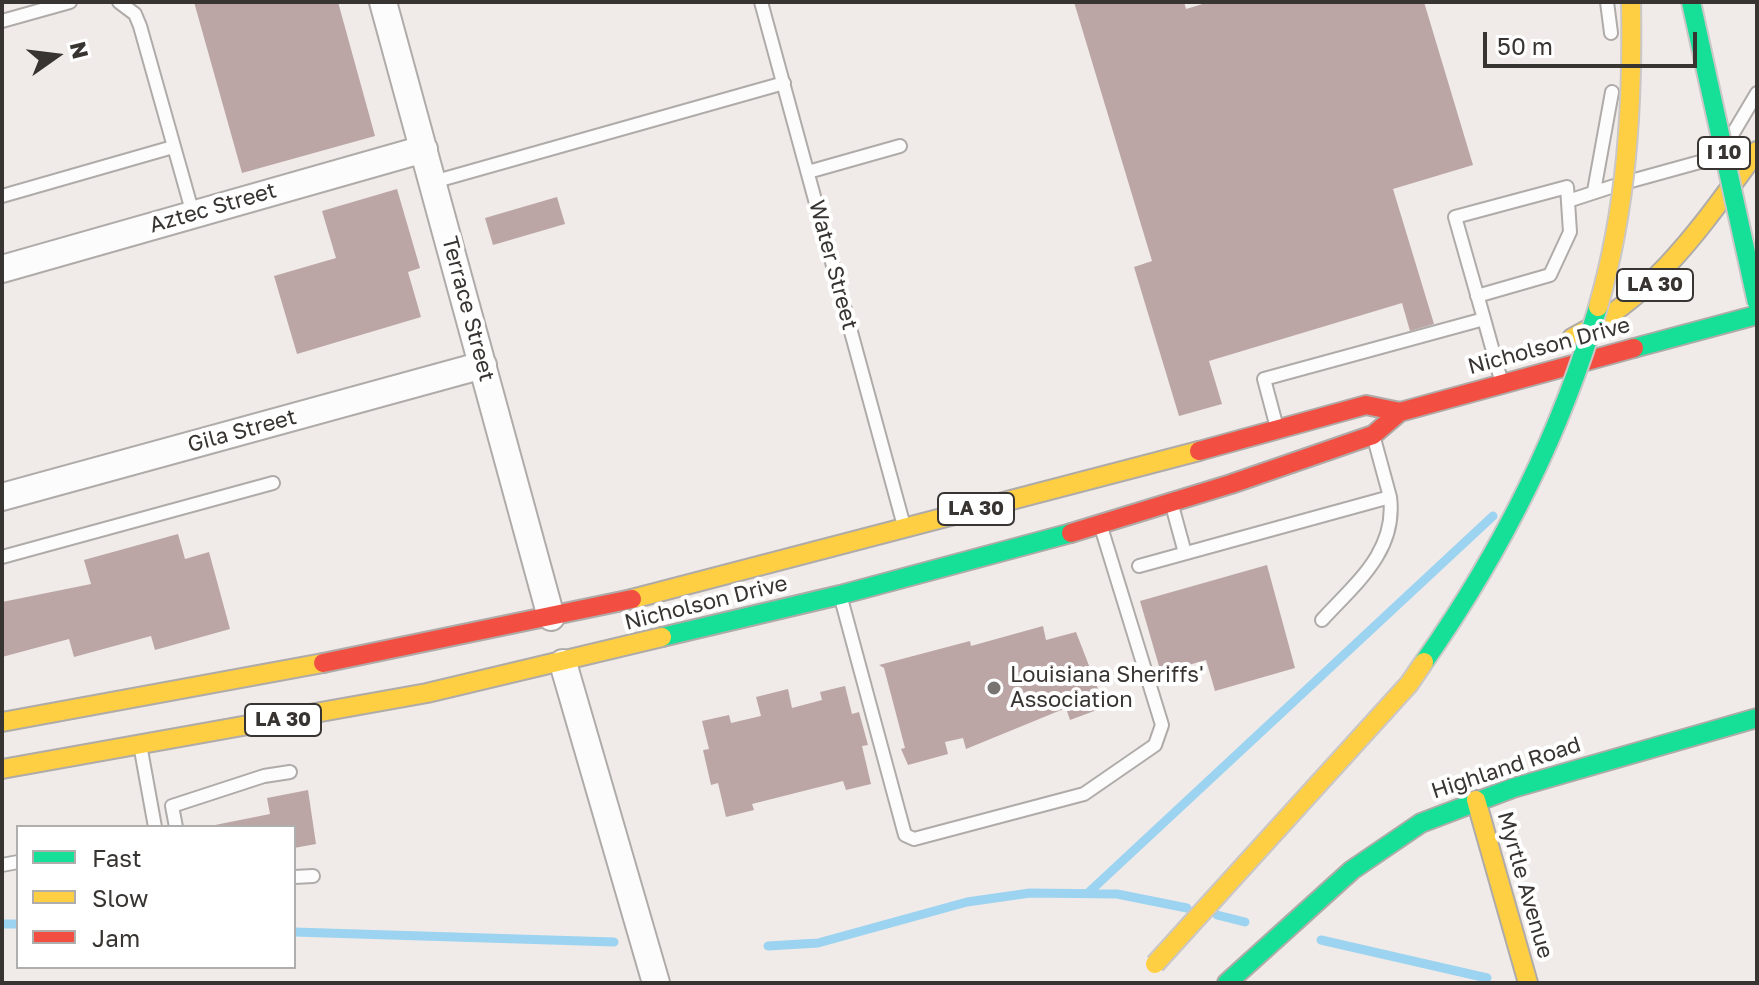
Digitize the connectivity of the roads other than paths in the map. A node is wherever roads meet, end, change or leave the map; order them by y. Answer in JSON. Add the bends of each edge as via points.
{"nodes":[{"id":1,"x":70,"y":2,"type":"edge"},
{"id":2,"x":119,"y":2,"type":"edge"},
{"id":3,"x":383,"y":2,"type":"edge"},
{"id":4,"x":761,"y":2,"type":"edge"},
{"id":5,"x":1607,"y":2,"type":"edge"},
{"id":6,"x":1631,"y":2,"type":"edge"},
{"id":7,"x":1691,"y":2,"type":"edge"},
{"id":8,"x":2,"y":21,"type":"edge"},
{"id":9,"x":1613,"y":49,"type":"dead end"},
{"id":10,"x":1613,"y":73,"type":"dead end"},
{"id":11,"x":784,"y":83,"type":"junction"},
{"id":12,"x":1757,"y":93,"type":"edge"},
{"id":13,"x":900,"y":146,"type":"dead end"},
{"id":14,"x":173,"y":147,"type":"junction"},
{"id":15,"x":424,"y":149,"type":"junction"},
{"id":16,"x":1757,"y":151,"type":"edge"},
{"id":17,"x":808,"y":172,"type":"junction"},
{"id":18,"x":433,"y":182,"type":"junction"},
{"id":19,"x":1594,"y":191,"type":"junction"},
{"id":20,"x":2,"y":196,"type":"edge"},
{"id":21,"x":1568,"y":201,"type":"junction"},
{"id":22,"x":193,"y":214,"type":"junction"},
{"id":23,"x":2,"y":269,"type":"edge"},
{"id":24,"x":1477,"y":296,"type":"junction"},
{"id":25,"x":1757,"y":303,"type":"edge"},
{"id":26,"x":1757,"y":315,"type":"edge"},
{"id":27,"x":1484,"y":319,"type":"junction"},
{"id":28,"x":483,"y":365,"type":"junction"},
{"id":29,"x":1511,"y":381,"type":"junction"},
{"id":30,"x":1400,"y":412,"type":"junction"},
{"id":31,"x":1277,"y":429,"type":"junction"},
{"id":32,"x":1373,"y":435,"type":"junction"},
{"id":33,"x":273,"y":483,"type":"dead end"},
{"id":34,"x":2,"y":497,"type":"edge"},
{"id":35,"x":1390,"y":497,"type":"junction"},
{"id":36,"x":1171,"y":502,"type":"junction"},
{"id":37,"x":1100,"y":524,"type":"junction"},
{"id":38,"x":905,"y":529,"type":"junction"},
{"id":39,"x":1185,"y":553,"type":"junction"},
{"id":40,"x":2,"y":557,"type":"edge"},
{"id":41,"x":1139,"y":566,"type":"dead end"},
{"id":42,"x":840,"y":595,"type":"junction"},
{"id":43,"x":551,"y":617,"type":"junction"},
{"id":44,"x":1322,"y":620,"type":"dead end"},
{"id":45,"x":563,"y":663,"type":"junction"},
{"id":46,"x":1757,"y":718,"type":"edge"},
{"id":47,"x":2,"y":722,"type":"edge"},
{"id":48,"x":140,"y":743,"type":"junction"},
{"id":49,"x":2,"y":769,"type":"edge"},
{"id":50,"x":290,"y":772,"type":"dead end"},
{"id":51,"x":1476,"y":800,"type":"junction"},
{"id":52,"x":155,"y":825,"type":"edge"},
{"id":53,"x":176,"y":825,"type":"edge"},
{"id":54,"x":313,"y":876,"type":"dead end"},
{"id":55,"x":296,"y":877,"type":"edge"},
{"id":56,"x":1155,"y":964,"type":"dead end"},
{"id":57,"x":656,"y":983,"type":"edge"},
{"id":58,"x":1227,"y":983,"type":"edge"},
{"id":59,"x":1528,"y":983,"type":"edge"}],
"edges":[{"from":1,"to":8,"type":"lane"},
{"from":2,"to":14,"type":"lane","via":[[135,14],[140,26]]},
{"from":3,"to":15,"type":"street","name":"Terrace Street"},
{"from":4,"to":11,"type":"lane","name":"Water Street"},
{"from":5,"to":9,"type":"lane"},
{"from":6,"to":56,"type":"main road","bridge":true,"via":[[1633,119],[1617,235],[1583,363],[1516,518],[1409,684]]},
{"from":7,"to":25,"type":"main road","number":"I 10","bridge":true},
{"from":10,"to":19,"type":"lane"},
{"from":11,"to":17,"type":"lane","name":"Water Street"},
{"from":11,"to":18,"type":"lane"},
{"from":12,"to":19,"type":"lane","via":[[1719,157]]},
{"from":13,"to":17,"type":"lane"},
{"from":14,"to":20,"type":"lane"},
{"from":14,"to":22,"type":"lane"},
{"from":15,"to":18,"type":"street","name":"Terrace Street"},
{"from":15,"to":22,"type":"street","name":"Aztec Street"},
{"from":16,"to":29,"type":"main road","number":"LA 30","via":[[1653,286],[1620,314],[1544,350]]},
{"from":17,"to":38,"type":"lane","name":"Water Street"},
{"from":18,"to":28,"type":"street","name":"Terrace Street"},
{"from":19,"to":21,"type":"lane"},
{"from":21,"to":24,"type":"lane","via":[[1570,232],[1550,275]]},
{"from":21,"to":24,"type":"lane","via":[[1567,187],[1455,217]]},
{"from":22,"to":23,"type":"street","name":"Aztec Street"},
{"from":24,"to":27,"type":"lane"},
{"from":26,"to":29,"type":"main road","name":"Nicholson Drive","number":"LA 30"},
{"from":27,"to":29,"type":"lane"},
{"from":27,"to":31,"type":"lane","via":[[1264,379]]},
{"from":28,"to":34,"type":"street","name":"Gila Street"},
{"from":28,"to":43,"type":"street","name":"Terrace Street"},
{"from":29,"to":30,"type":"main road","name":"Nicholson Drive","number":"LA 30"},
{"from":30,"to":31,"type":"main road","name":"Nicholson Drive","number":"LA 30","via":[[1366,405]]},
{"from":30,"to":32,"type":"main road","name":"Nicholson Drive","number":"LA 30"},
{"from":31,"to":38,"type":"main road","name":"Nicholson Drive","number":"LA 30"},
{"from":32,"to":35,"type":"lane"},
{"from":32,"to":36,"type":"main road","name":"Nicholson Drive","number":"LA 30"},
{"from":33,"to":40,"type":"lane"},
{"from":35,"to":39,"type":"lane"},
{"from":35,"to":44,"type":"lane","via":[[1391,524],[1381,552]]},
{"from":36,"to":37,"type":"main road","name":"Nicholson Drive","number":"LA 30"},
{"from":36,"to":39,"type":"lane"},
{"from":37,"to":42,"type":"main road","name":"Nicholson Drive","number":"LA 30"},
{"from":37,"to":42,"type":"lane","via":[[1162,725],[1155,745],[1084,794],[914,839],[905,835]]},
{"from":38,"to":43,"type":"main road","name":"Nicholson Drive","number":"LA 30"},
{"from":39,"to":41,"type":"lane"},
{"from":42,"to":45,"type":"main road","name":"Nicholson Drive","number":"LA 30"},
{"from":43,"to":47,"type":"main road","name":"Nicholson Drive","number":"LA 30","via":[[385,653]]},
{"from":45,"to":48,"type":"main road","name":"Nicholson Drive","number":"LA 30","via":[[327,713]]},
{"from":45,"to":57,"type":"street"},
{"from":46,"to":51,"type":"main road","name":"Highland Road"},
{"from":48,"to":49,"type":"main road","name":"Nicholson Drive","number":"LA 30"},
{"from":48,"to":52,"type":"lane"},
{"from":50,"to":53,"type":"lane","via":[[172,806]]},
{"from":51,"to":58,"type":"main road","name":"Highland Road","via":[[1402,833],[1372,854]]},
{"from":51,"to":59,"type":"main road","name":"Myrtle Avenue"},
{"from":54,"to":55,"type":"lane"}]}
